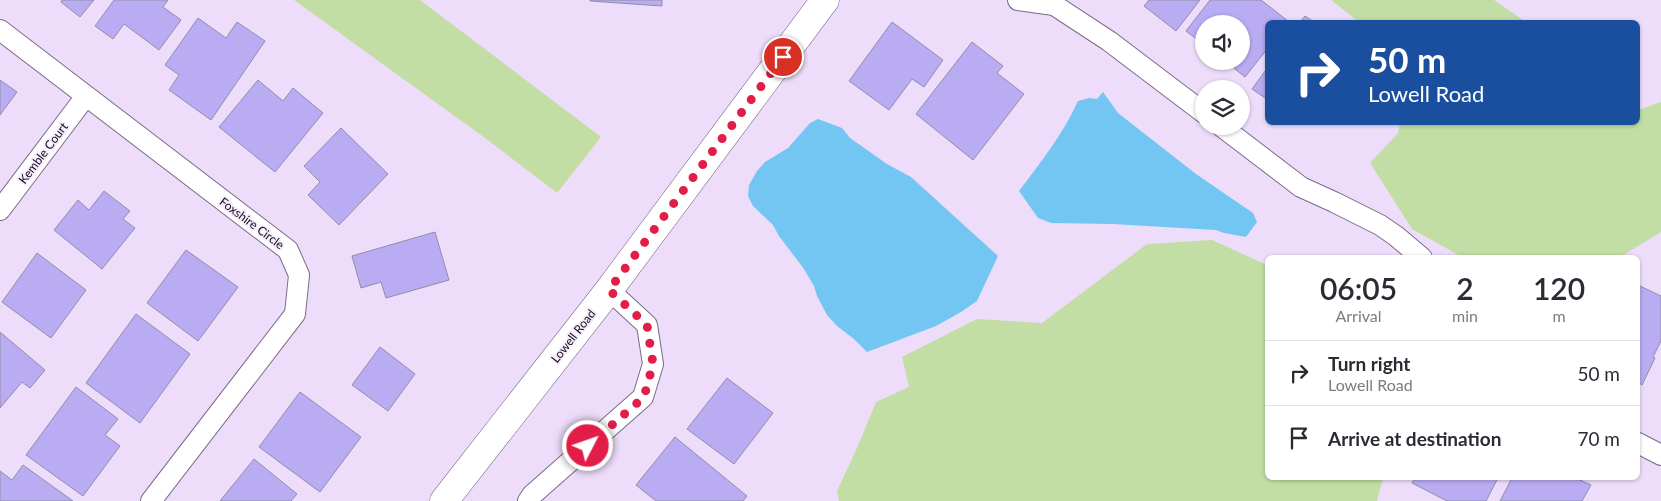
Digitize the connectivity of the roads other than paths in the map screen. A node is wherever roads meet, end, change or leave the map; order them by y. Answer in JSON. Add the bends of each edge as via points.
{"nodes":[{"id":1,"x":825,"y":0,"type":"edge"},
{"id":2,"x":1018,"y":0,"type":"edge"},
{"id":3,"x":1053,"y":3,"type":"edge"},
{"id":4,"x":0,"y":30,"type":"edge"},
{"id":5,"x":86,"y":96,"type":"junction"},
{"id":6,"x":1195,"y":106,"type":"edge"},
{"id":7,"x":1233,"y":135,"type":"edge"},
{"id":8,"x":0,"y":210,"type":"edge"},
{"id":9,"x":1418,"y":255,"type":"edge"},
{"id":10,"x":609,"y":290,"type":"junction"},
{"id":11,"x":1640,"y":444,"type":"edge"},
{"id":12,"x":1661,"y":455,"type":"edge"},
{"id":13,"x":151,"y":501,"type":"edge"},
{"id":14,"x":444,"y":501,"type":"edge"},
{"id":15,"x":528,"y":501,"type":"edge"}],
"edges":[{"from":1,"to":10,"type":"street","name":"Lowell Road"},
{"from":2,"to":3,"type":"street"},
{"from":3,"to":6,"type":"street","via":[[1109,40]]},
{"from":4,"to":5,"type":"street","name":"Foxshire Circle"},
{"from":5,"to":8,"type":"street","name":"Kemble Court"},
{"from":5,"to":13,"type":"street","name":"Foxshire Circle","via":[[288,250],[299,275],[295,314]]},
{"from":7,"to":9,"type":"street","via":[[1301,187],[1380,225]]},
{"from":10,"to":14,"type":"street","name":"Lowell Road"},
{"from":10,"to":15,"type":"street","via":[[647,325],[653,364],[644,397]]},
{"from":11,"to":12,"type":"street"}]}
